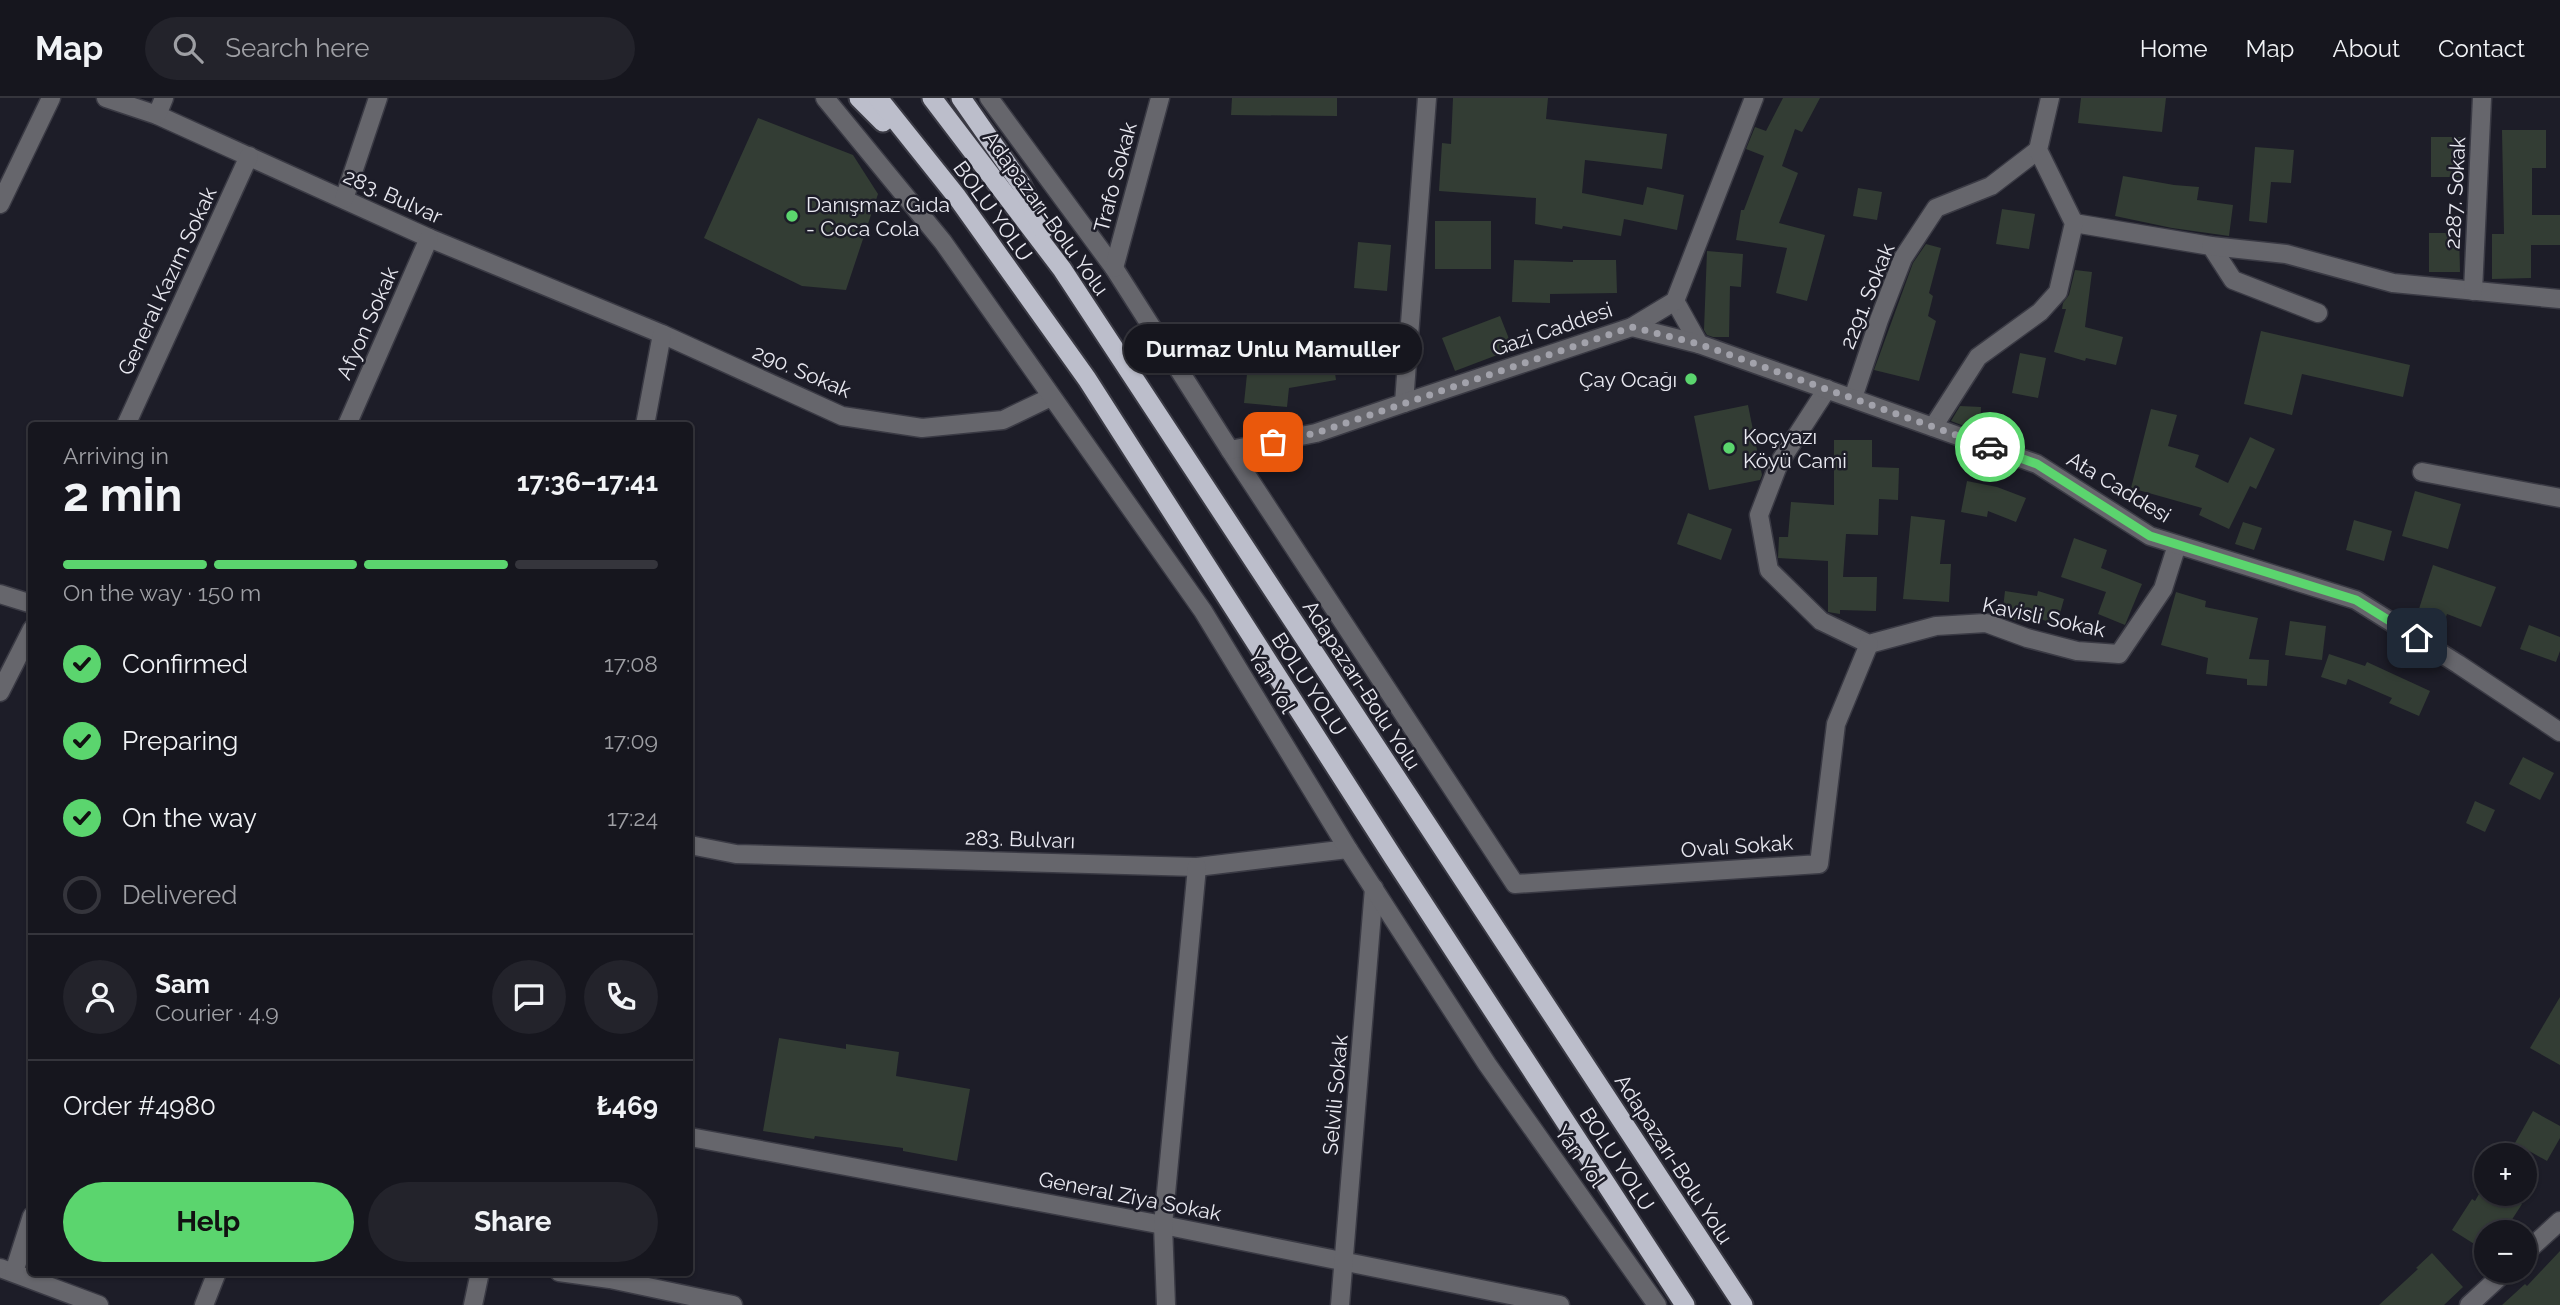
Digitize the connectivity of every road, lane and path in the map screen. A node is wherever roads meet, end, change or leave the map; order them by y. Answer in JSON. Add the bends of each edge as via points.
{"nodes":[{"id":1,"x":51,"y":98,"type":"edge"},
{"id":2,"x":106,"y":98,"type":"edge"},
{"id":3,"x":378,"y":98,"type":"edge"},
{"id":4,"x":825,"y":98,"type":"edge"},
{"id":5,"x":859,"y":98,"type":"edge"},
{"id":6,"x":878,"y":98,"type":"edge"},
{"id":7,"x":932,"y":98,"type":"edge"},
{"id":8,"x":961,"y":98,"type":"edge"},
{"id":9,"x":989,"y":98,"type":"edge"},
{"id":10,"x":1160,"y":98,"type":"edge"},
{"id":11,"x":1427,"y":98,"type":"edge"},
{"id":12,"x":1754,"y":98,"type":"edge"},
{"id":13,"x":2050,"y":98,"type":"edge"},
{"id":14,"x":2482,"y":98,"type":"edge"},
{"id":15,"x":160,"y":106,"type":"edge"},
{"id":16,"x":2038,"y":150,"type":"junction"},
{"id":17,"x":249,"y":156,"type":"junction"},
{"id":18,"x":957,"y":197,"type":"junction"},
{"id":19,"x":344,"y":199,"type":"junction"},
{"id":20,"x":0,"y":204,"type":"edge"},
{"id":21,"x":2074,"y":223,"type":"junction"},
{"id":22,"x":429,"y":238,"type":"junction"},
{"id":23,"x":2211,"y":246,"type":"junction"},
{"id":24,"x":1114,"y":268,"type":"junction"},
{"id":25,"x":1062,"y":269,"type":"junction"},
{"id":26,"x":2473,"y":291,"type":"junction"},
{"id":27,"x":2560,"y":299,"type":"edge"},
{"id":28,"x":1675,"y":301,"type":"junction"},
{"id":29,"x":2318,"y":313,"type":"dead end"},
{"id":30,"x":1632,"y":327,"type":"junction"},
{"id":31,"x":662,"y":334,"type":"junction"},
{"id":32,"x":1699,"y":344,"type":"junction"},
{"id":33,"x":1827,"y":389,"type":"junction"},
{"id":34,"x":1051,"y":397,"type":"junction"},
{"id":35,"x":1853,"y":398,"type":"junction"},
{"id":36,"x":1404,"y":403,"type":"junction"},
{"id":37,"x":127,"y":422,"type":"edge"},
{"id":38,"x":347,"y":422,"type":"edge"},
{"id":39,"x":646,"y":422,"type":"edge"},
{"id":40,"x":1933,"y":427,"type":"junction"},
{"id":41,"x":1230,"y":450,"type":"junction"},
{"id":42,"x":2422,"y":472,"type":"dead end"},
{"id":43,"x":2560,"y":498,"type":"edge"},
{"id":44,"x":2177,"y":545,"type":"junction"},
{"id":45,"x":0,"y":594,"type":"edge"},
{"id":46,"x":28,"y":603,"type":"edge"},
{"id":47,"x":28,"y":637,"type":"edge"},
{"id":48,"x":1869,"y":644,"type":"junction"},
{"id":49,"x":0,"y":692,"type":"edge"},
{"id":50,"x":2560,"y":732,"type":"edge"},
{"id":51,"x":693,"y":846,"type":"edge"},
{"id":52,"x":1348,"y":849,"type":"junction"},
{"id":53,"x":1197,"y":867,"type":"junction"},
{"id":54,"x":1374,"y":888,"type":"junction"},
{"id":55,"x":693,"y":1137,"type":"edge"},
{"id":56,"x":2560,"y":1221,"type":"edge"},
{"id":57,"x":28,"y":1225,"type":"edge"},
{"id":58,"x":1163,"y":1225,"type":"junction"},
{"id":59,"x":2537,"y":1242,"type":"edge"},
{"id":60,"x":1344,"y":1261,"type":"junction"},
{"id":61,"x":1716,"y":1265,"type":"junction"},
{"id":62,"x":7,"y":1270,"type":"edge"},
{"id":63,"x":215,"y":1276,"type":"edge"},
{"id":64,"x":479,"y":1276,"type":"edge"},
{"id":65,"x":588,"y":1276,"type":"edge"},
{"id":66,"x":2493,"y":1283,"type":"edge"},
{"id":67,"x":99,"y":1305,"type":"edge"},
{"id":68,"x":204,"y":1305,"type":"edge"},
{"id":69,"x":473,"y":1305,"type":"edge"},
{"id":70,"x":733,"y":1305,"type":"edge"},
{"id":71,"x":1166,"y":1305,"type":"edge"},
{"id":72,"x":1340,"y":1305,"type":"edge"},
{"id":73,"x":1560,"y":1305,"type":"edge"},
{"id":74,"x":1657,"y":1305,"type":"edge"},
{"id":75,"x":1685,"y":1305,"type":"edge"},
{"id":76,"x":1743,"y":1305,"type":"edge"},
{"id":77,"x":1749,"y":1305,"type":"edge"},
{"id":78,"x":2469,"y":1305,"type":"edge"}],
"edges":[{"from":1,"to":20,"type":"street"},
{"from":2,"to":15,"type":"street","name":"283. Bulvar"},
{"from":3,"to":19,"type":"street"},
{"from":4,"to":34,"type":"street","name":"Yan Yol","via":[[943,242]]},
{"from":5,"to":18,"type":"highway"},
{"from":6,"to":18,"type":"highway","name":"BOLU YOLU"},
{"from":7,"to":25,"type":"highway","name":"Adapazarı-Bolu Yolu"},
{"from":8,"to":25,"type":"highway","via":[[1021,184]]},
{"from":9,"to":24,"type":"street"},
{"from":10,"to":24,"type":"street","name":"Trafo Sokak"},
{"from":11,"to":36,"type":"street"},
{"from":12,"to":28,"type":"street"},
{"from":13,"to":16,"type":"street"},
{"from":14,"to":26,"type":"street","name":"2287. Sokak"},
{"from":15,"to":17,"type":"street","name":"283. Bulvar"},
{"from":16,"to":21,"type":"street"},
{"from":16,"to":35,"type":"street","name":"2291. Sokak","via":[[1991,187],[1936,208],[1903,258]]},
{"from":17,"to":19,"type":"street","name":"283. Bulvar"},
{"from":17,"to":37,"type":"street","name":"General Kazım Sokak"},
{"from":18,"to":75,"type":"highway","name":"BOLU YOLU","via":[[1087,379]]},
{"from":19,"to":22,"type":"street","name":"283. Bulvar"},
{"from":21,"to":23,"type":"street"},
{"from":21,"to":40,"type":"street","via":[[2058,292],[2040,312],[1978,356]]},
{"from":22,"to":31,"type":"street","name":"283. Bulvar"},
{"from":22,"to":38,"type":"street","name":"Afyon Sokak"},
{"from":23,"to":26,"type":"street","via":[[2286,254],[2393,283]]},
{"from":23,"to":29,"type":"street","via":[[2233,280]]},
{"from":24,"to":41,"type":"street"},
{"from":25,"to":61,"type":"highway","name":"Adapazarı-Bolu Yolu"},
{"from":26,"to":27,"type":"street"},
{"from":28,"to":30,"type":"street","name":"Gazi Caddesi"},
{"from":28,"to":32,"type":"street"},
{"from":30,"to":32,"type":"street","name":"Ata Caddesi"},
{"from":30,"to":36,"type":"street","name":"Gazi Caddesi"},
{"from":31,"to":34,"type":"street","name":"290. Sokak","via":[[842,416],[922,428],[1003,420]]},
{"from":31,"to":39,"type":"street"},
{"from":32,"to":33,"type":"street","name":"Ata Caddesi"},
{"from":33,"to":35,"type":"street","name":"Ata Caddesi"},
{"from":33,"to":48,"type":"street","via":[[1779,463],[1759,515],[1769,570],[1821,621]]},
{"from":34,"to":52,"type":"street","name":"Yan Yol","via":[[1203,611]]},
{"from":35,"to":40,"type":"street","name":"Ata Caddesi"},
{"from":36,"to":41,"type":"street","name":"Gazi Caddesi","via":[[1316,433]]},
{"from":40,"to":44,"type":"street","name":"Ata Caddesi","via":[[2037,464],[2150,536]]},
{"from":41,"to":48,"type":"street","name":"Ovalı Sokak","via":[[1516,884],[1819,864],[1836,724]]},
{"from":42,"to":43,"type":"street"},
{"from":44,"to":48,"type":"street","name":"Kavisli Sokak","via":[[2163,589],[2119,654],[2077,651],[1986,624],[1936,626]]},
{"from":44,"to":50,"type":"street","name":"Ata Caddesi","via":[[2356,600]]},
{"from":45,"to":46,"type":"street"},
{"from":47,"to":49,"type":"street"},
{"from":51,"to":53,"type":"street","name":"283. Bulvarı","via":[[736,854]]},
{"from":52,"to":53,"type":"street","name":"283. Bulvarı"},
{"from":52,"to":54,"type":"street","name":"Yan Yol"},
{"from":53,"to":58,"type":"street"},
{"from":54,"to":60,"type":"street","name":"Selvili Sokak"},
{"from":54,"to":74,"type":"street","name":"Yan Yol","via":[[1487,1064]]},
{"from":55,"to":58,"type":"street","name":"General Ziya Sokak"},
{"from":56,"to":59,"type":"street"},
{"from":57,"to":62,"type":"street"},
{"from":58,"to":60,"type":"street","name":"General Ziya Sokak"},
{"from":58,"to":71,"type":"street"},
{"from":60,"to":72,"type":"street","name":"Selvili Sokak"},
{"from":60,"to":73,"type":"street","name":"General Ziya Sokak"},
{"from":61,"to":76,"type":"highway","name":"Adapazarı-Bolu Yolu"},
{"from":61,"to":77,"type":"highway"},
{"from":62,"to":67,"type":"street"},
{"from":63,"to":68,"type":"street"},
{"from":64,"to":69,"type":"street"},
{"from":65,"to":70,"type":"street"},
{"from":66,"to":78,"type":"street"}]}
